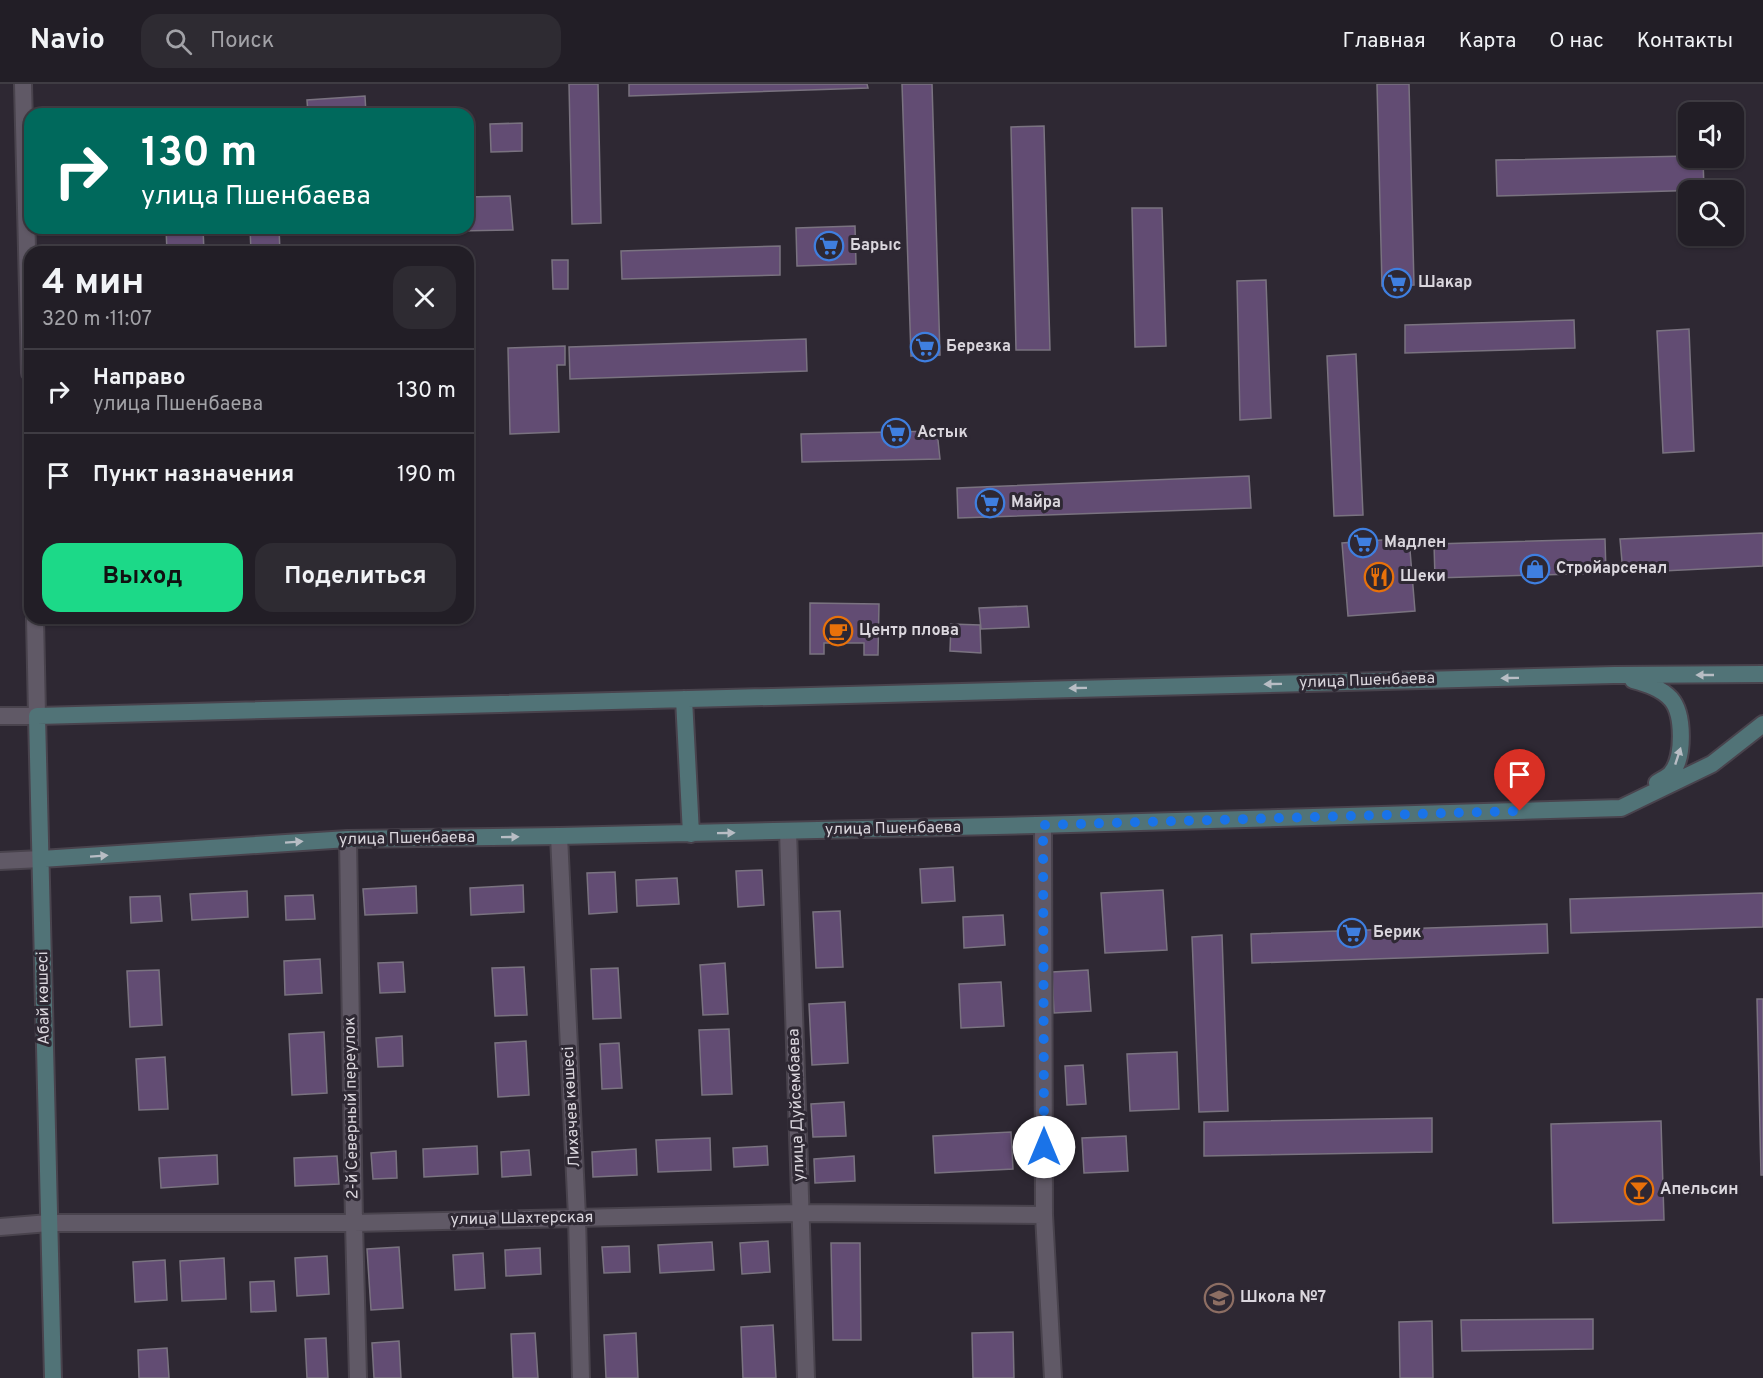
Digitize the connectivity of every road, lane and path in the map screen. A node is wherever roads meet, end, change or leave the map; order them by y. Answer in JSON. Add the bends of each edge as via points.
{"nodes":[{"id":1,"x":23,"y":84,"type":"edge"},
{"id":2,"x":24,"y":125,"type":"edge"},
{"id":3,"x":35,"y":624,"type":"edge"},
{"id":4,"x":1763,"y":674,"type":"edge"},
{"id":5,"x":1614,"y":675,"type":"junction"},
{"id":6,"x":684,"y":699,"type":"junction"},
{"id":7,"x":0,"y":716,"type":"edge"},
{"id":8,"x":37,"y":716,"type":"junction"},
{"id":9,"x":1763,"y":724,"type":"edge"},
{"id":10,"x":1621,"y":808,"type":"junction"},
{"id":11,"x":1043,"y":825,"type":"junction"},
{"id":12,"x":788,"y":831,"type":"junction"},
{"id":13,"x":691,"y":834,"type":"junction"},
{"id":14,"x":559,"y":837,"type":"junction"},
{"id":15,"x":348,"y":839,"type":"junction"},
{"id":16,"x":41,"y":860,"type":"junction"},
{"id":17,"x":0,"y":861,"type":"edge"},
{"id":18,"x":800,"y":1213,"type":"junction"},
{"id":19,"x":1044,"y":1215,"type":"junction"},
{"id":20,"x":577,"y":1217,"type":"junction"},
{"id":21,"x":49,"y":1223,"type":"junction"},
{"id":22,"x":354,"y":1223,"type":"junction"},
{"id":23,"x":0,"y":1227,"type":"edge"},
{"id":24,"x":53,"y":1378,"type":"edge"},
{"id":25,"x":358,"y":1378,"type":"edge"},
{"id":26,"x":581,"y":1378,"type":"edge"},
{"id":27,"x":806,"y":1378,"type":"edge"},
{"id":28,"x":1053,"y":1378,"type":"edge"}],
"edges":[{"from":1,"to":2,"type":"street"},
{"from":3,"to":8,"type":"street","name":"Абай көшесі"},
{"from":4,"to":5,"type":"main road","name":"улица Пшенбаева","one_way":true},
{"from":5,"to":6,"type":"main road","name":"улица Пшенбаева","one_way":true},
{"from":10,"to":5,"type":"main road","one_way":true,"via":[[1672,772],[1681,748],[1680,722],[1672,700],[1652,685]]},
{"from":6,"to":8,"type":"main road","name":"улица Пшенбаева"},
{"from":6,"to":13,"type":"main road"},
{"from":7,"to":8,"type":"street","name":"улица Пшенбаева"},
{"from":8,"to":16,"type":"main road","name":"Абай көшесі"},
{"from":9,"to":10,"type":"main road","name":"улица Пшенбаева","via":[[1712,764]]},
{"from":10,"to":11,"type":"main road","name":"улица Пшенбаева"},
{"from":11,"to":12,"type":"main road","name":"улица Пшенбаева"},
{"from":11,"to":19,"type":"street"},
{"from":13,"to":12,"type":"main road","name":"улица Пшенбаева","one_way":true},
{"from":12,"to":18,"type":"street","name":"улица Дуйсембаева"},
{"from":13,"to":14,"type":"main road","name":"улица Пшенбаева"},
{"from":15,"to":14,"type":"main road","name":"улица Пшенбаева","one_way":true},
{"from":14,"to":20,"type":"street","name":"Лихачев көшесі"},
{"from":16,"to":15,"type":"main road","name":"улица Пшенбаева","one_way":true},
{"from":15,"to":22,"type":"street","name":"2-й Северный переулок"},
{"from":16,"to":17,"type":"street","name":"улица Пшенбаева"},
{"from":16,"to":21,"type":"main road","name":"Абай көшесі"},
{"from":18,"to":19,"type":"street","name":"улица Шахтерская"},
{"from":18,"to":20,"type":"street","name":"улица Шахтерская"},
{"from":18,"to":27,"type":"street","name":"улица Дуйсембаева"},
{"from":19,"to":28,"type":"street"},
{"from":20,"to":22,"type":"street","name":"улица Шахтерская"},
{"from":20,"to":26,"type":"street","name":"Лихачев көшесі"},
{"from":21,"to":22,"type":"street","name":"улица Шахтерская"},
{"from":21,"to":23,"type":"street","name":"улица Шахтерская"},
{"from":21,"to":24,"type":"main road","name":"Абай көшесі"},
{"from":22,"to":25,"type":"street","name":"2-й Северный переулок"}]}
